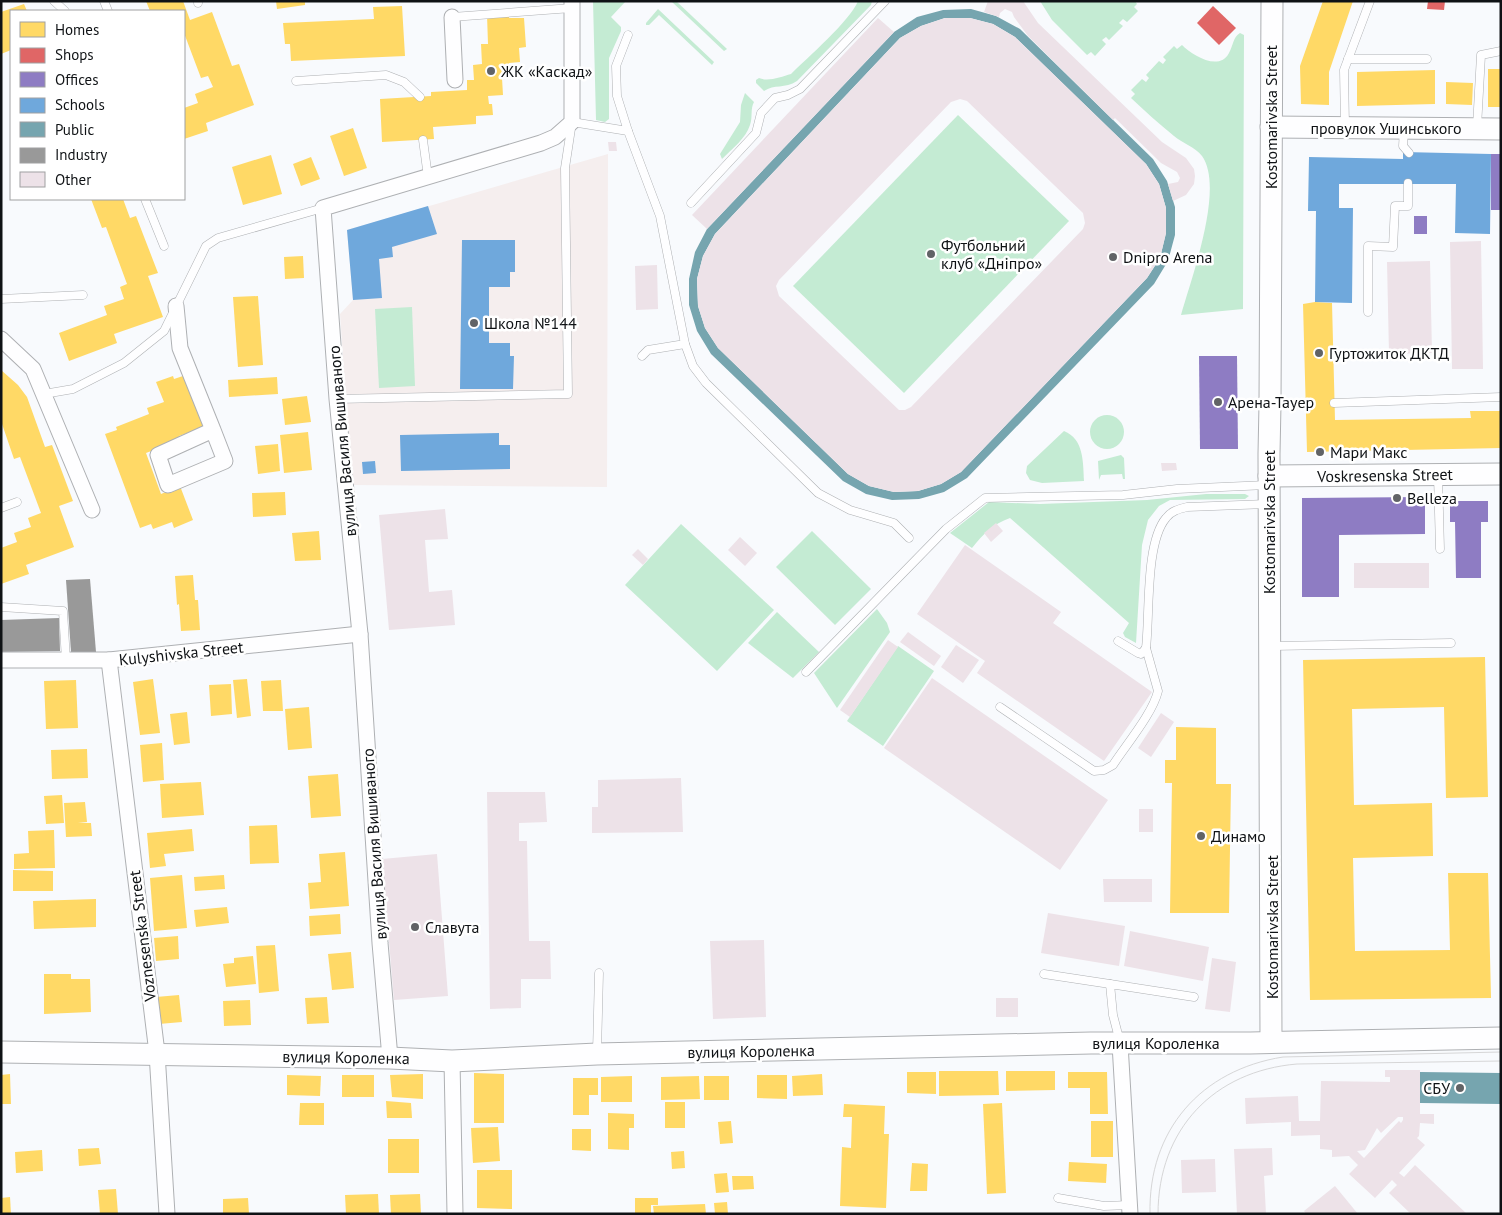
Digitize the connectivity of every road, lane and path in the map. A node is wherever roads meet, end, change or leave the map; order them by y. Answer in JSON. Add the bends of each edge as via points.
{"nodes":[{"id":1,"x":54,"y":1,"type":"edge"},
{"id":2,"x":538,"y":1,"type":"edge"},
{"id":3,"x":885,"y":1,"type":"edge"},
{"id":4,"x":1272,"y":1,"type":"edge"},
{"id":5,"x":1370,"y":1,"type":"edge"},
{"id":6,"x":572,"y":5,"type":"edge"},
{"id":7,"x":64,"y":10,"type":"edge"},
{"id":8,"x":539,"y":10,"type":"junction"},
{"id":9,"x":452,"y":17,"type":"joint"},
{"id":10,"x":628,"y":35,"type":"dead end"},
{"id":11,"x":1501,"y":51,"type":"edge"},
{"id":12,"x":1348,"y":58,"type":"junction"},
{"id":13,"x":1427,"y":59,"type":"dead end"},
{"id":14,"x":456,"y":80,"type":"dead end"},
{"id":15,"x":296,"y":81,"type":"dead end"},
{"id":16,"x":420,"y":97,"type":"dead end"},
{"id":17,"x":572,"y":122,"type":"junction"},
{"id":18,"x":1271,"y":127,"type":"junction"},
{"id":19,"x":1345,"y":128,"type":"junction"},
{"id":20,"x":1404,"y":128,"type":"junction"},
{"id":21,"x":1477,"y":129,"type":"junction"},
{"id":22,"x":1501,"y":129,"type":"edge"},
{"id":23,"x":628,"y":131,"type":"junction"},
{"id":24,"x":423,"y":140,"type":"dead end"},
{"id":25,"x":1409,"y":152,"type":"dead end"},
{"id":26,"x":428,"y":177,"type":"junction"},
{"id":27,"x":1408,"y":183,"type":"dead end"},
{"id":28,"x":146,"y":200,"type":"edge"},
{"id":29,"x":691,"y":203,"type":"dead end"},
{"id":30,"x":323,"y":208,"type":"junction"},
{"id":31,"x":164,"y":246,"type":"dead end"},
{"id":32,"x":84,"y":294,"type":"dead end"},
{"id":33,"x":1,"y":299,"type":"edge"},
{"id":34,"x":176,"y":306,"type":"junction"},
{"id":35,"x":1368,"y":312,"type":"dead end"},
{"id":36,"x":1,"y":339,"type":"edge"},
{"id":37,"x":685,"y":344,"type":"junction"},
{"id":38,"x":642,"y":356,"type":"dead end"},
{"id":39,"x":44,"y":394,"type":"junction"},
{"id":40,"x":1501,"y":397,"type":"edge"},
{"id":41,"x":337,"y":399,"type":"junction"},
{"id":42,"x":1334,"y":403,"type":"dead end"},
{"id":43,"x":1270,"y":404,"type":"junction"},
{"id":44,"x":1306,"y":404,"type":"dead end"},
{"id":45,"x":213,"y":430,"type":"dead end"},
{"id":46,"x":1501,"y":474,"type":"edge"},
{"id":47,"x":1438,"y":475,"type":"junction"},
{"id":48,"x":1269,"y":488,"type":"junction"},
{"id":49,"x":17,"y":502,"type":"dead end"},
{"id":50,"x":1,"y":508,"type":"edge"},
{"id":51,"x":92,"y":510,"type":"dead end"},
{"id":52,"x":908,"y":538,"type":"dead end"},
{"id":53,"x":1440,"y":548,"type":"dead end"},
{"id":54,"x":1,"y":607,"type":"edge"},
{"id":55,"x":360,"y":634,"type":"junction"},
{"id":56,"x":1118,"y":641,"type":"dead end"},
{"id":57,"x":1451,"y":642,"type":"dead end"},
{"id":58,"x":1270,"y":646,"type":"junction"},
{"id":59,"x":1146,"y":648,"type":"junction"},
{"id":60,"x":1,"y":660,"type":"edge"},
{"id":61,"x":66,"y":660,"type":"junction"},
{"id":62,"x":109,"y":660,"type":"junction"},
{"id":63,"x":806,"y":672,"type":"dead end"},
{"id":64,"x":1000,"y":707,"type":"dead end"},
{"id":65,"x":599,"y":973,"type":"dead end"},
{"id":66,"x":1044,"y":974,"type":"dead end"},
{"id":67,"x":1110,"y":984,"type":"junction"},
{"id":68,"x":1194,"y":997,"type":"dead end"},
{"id":69,"x":1501,"y":1038,"type":"edge"},
{"id":70,"x":1271,"y":1042,"type":"junction"},
{"id":71,"x":1120,"y":1044,"type":"junction"},
{"id":72,"x":1,"y":1052,"type":"edge"},
{"id":73,"x":157,"y":1054,"type":"junction"},
{"id":74,"x":597,"y":1054,"type":"junction"},
{"id":75,"x":390,"y":1058,"type":"junction"},
{"id":76,"x":452,"y":1060,"type":"junction"},
{"id":77,"x":1058,"y":1198,"type":"dead end"},
{"id":78,"x":1130,"y":1209,"type":"edge"},
{"id":79,"x":167,"y":1214,"type":"edge"},
{"id":80,"x":455,"y":1214,"type":"edge"}],
"edges":[{"from":1,"to":7,"type":"lane"},
{"from":2,"to":8,"type":"lane"},
{"from":3,"to":29,"type":"lane","via":[[800,89],[775,98],[761,113],[756,133]]},
{"from":4,"to":18,"type":"street","name":"Kostomarivska Street"},
{"from":5,"to":12,"type":"lane"},
{"from":6,"to":8,"type":"lane"},
{"from":6,"to":17,"type":"street"},
{"from":8,"to":9,"type":"lane"},
{"from":9,"to":14,"type":"street"},
{"from":10,"to":23,"type":"lane","via":[[616,66],[617,96]]},
{"from":11,"to":21,"type":"lane","via":[[1481,54]]},
{"from":12,"to":13,"type":"lane"},
{"from":12,"to":19,"type":"lane","via":[[1344,70]]},
{"from":15,"to":16,"type":"lane","via":[[386,75],[404,82]]},
{"from":17,"to":23,"type":"lane"},
{"from":17,"to":26,"type":"street","via":[[555,137],[541,143]]},
{"from":17,"to":41,"type":"lane","via":[[565,168],[568,394]]},
{"from":18,"to":19,"type":"street","name":"провулок Ушинського"},
{"from":18,"to":43,"type":"street","name":"Kostomarivska Street"},
{"from":19,"to":20,"type":"street","name":"провулок Ушинського"},
{"from":20,"to":21,"type":"street","name":"провулок Ушинського"},
{"from":20,"to":25,"type":"lane","via":[[1404,146]]},
{"from":21,"to":22,"type":"street","name":"провулок Ушинського"},
{"from":23,"to":37,"type":"lane","via":[[660,216]]},
{"from":24,"to":26,"type":"lane"},
{"from":26,"to":30,"type":"street"},
{"from":27,"to":35,"type":"lane","via":[[1408,206],[1395,206],[1393,247],[1368,246]]},
{"from":28,"to":31,"type":"lane"},
{"from":30,"to":34,"type":"lane","via":[[218,238],[206,246]]},
{"from":30,"to":41,"type":"street","name":"вулиця Василя Вишиваного"},
{"from":32,"to":33,"type":"lane"},
{"from":34,"to":39,"type":"lane","via":[[164,331],[124,363],[73,388]]},
{"from":34,"to":45,"type":"street","via":[[180,348]]},
{"from":36,"to":39,"type":"street","via":[[32,369]]},
{"from":37,"to":38,"type":"lane","via":[[648,350]]},
{"from":37,"to":52,"type":"lane","via":[[693,366],[706,383],[818,493],[850,510],[894,523]]},
{"from":39,"to":51,"type":"street"},
{"from":40,"to":42,"type":"lane"},
{"from":41,"to":55,"type":"street","name":"вулиця Василя Вишиваного"},
{"from":43,"to":44,"type":"lane"},
{"from":43,"to":48,"type":"street","name":"Kostomarivska Street"},
{"from":46,"to":47,"type":"street","name":"Voskresenska Street"},
{"from":47,"to":48,"type":"street","name":"Voskresenska Street"},
{"from":47,"to":53,"type":"lane"},
{"from":48,"to":58,"type":"street","name":"Kostomarivska Street"},
{"from":48,"to":59,"type":"lane","via":[[1176,510],[1166,517],[1158,531],[1151,562]]},
{"from":48,"to":63,"type":"lane","via":[[985,498],[946,529]]},
{"from":49,"to":50,"type":"lane"},
{"from":54,"to":61,"type":"lane","via":[[63,611]]},
{"from":55,"to":62,"type":"street","name":"Kulyshivska Street"},
{"from":55,"to":75,"type":"street","name":"вулиця Василя Вишиваного"},
{"from":56,"to":59,"type":"lane","via":[[1142,654]]},
{"from":57,"to":58,"type":"lane"},
{"from":58,"to":70,"type":"street","name":"Kostomarivska Street"},
{"from":59,"to":64,"type":"lane","via":[[1157,697],[1113,765],[1104,770],[1094,771]]},
{"from":60,"to":61,"type":"street","name":"Kulyshivska Street"},
{"from":61,"to":62,"type":"street","name":"Kulyshivska Street"},
{"from":62,"to":73,"type":"street","name":"Voznesenska Street"},
{"from":65,"to":74,"type":"lane"},
{"from":66,"to":67,"type":"lane"},
{"from":67,"to":68,"type":"lane"},
{"from":67,"to":71,"type":"lane"},
{"from":69,"to":70,"type":"street","name":"вулиця Короленка"},
{"from":70,"to":71,"type":"street","name":"вулиця Короленка"},
{"from":71,"to":74,"type":"street","name":"вулиця Короленка"},
{"from":71,"to":78,"type":"street"},
{"from":72,"to":73,"type":"street","name":"вулиця Короленка"},
{"from":73,"to":75,"type":"street","name":"вулиця Короленка"},
{"from":73,"to":79,"type":"street","name":"Voznesenska Street"},
{"from":74,"to":76,"type":"street","name":"вулиця Короленка"},
{"from":75,"to":76,"type":"street","name":"вулиця Короленка"},
{"from":76,"to":80,"type":"street"},
{"from":77,"to":78,"type":"lane"}]}
